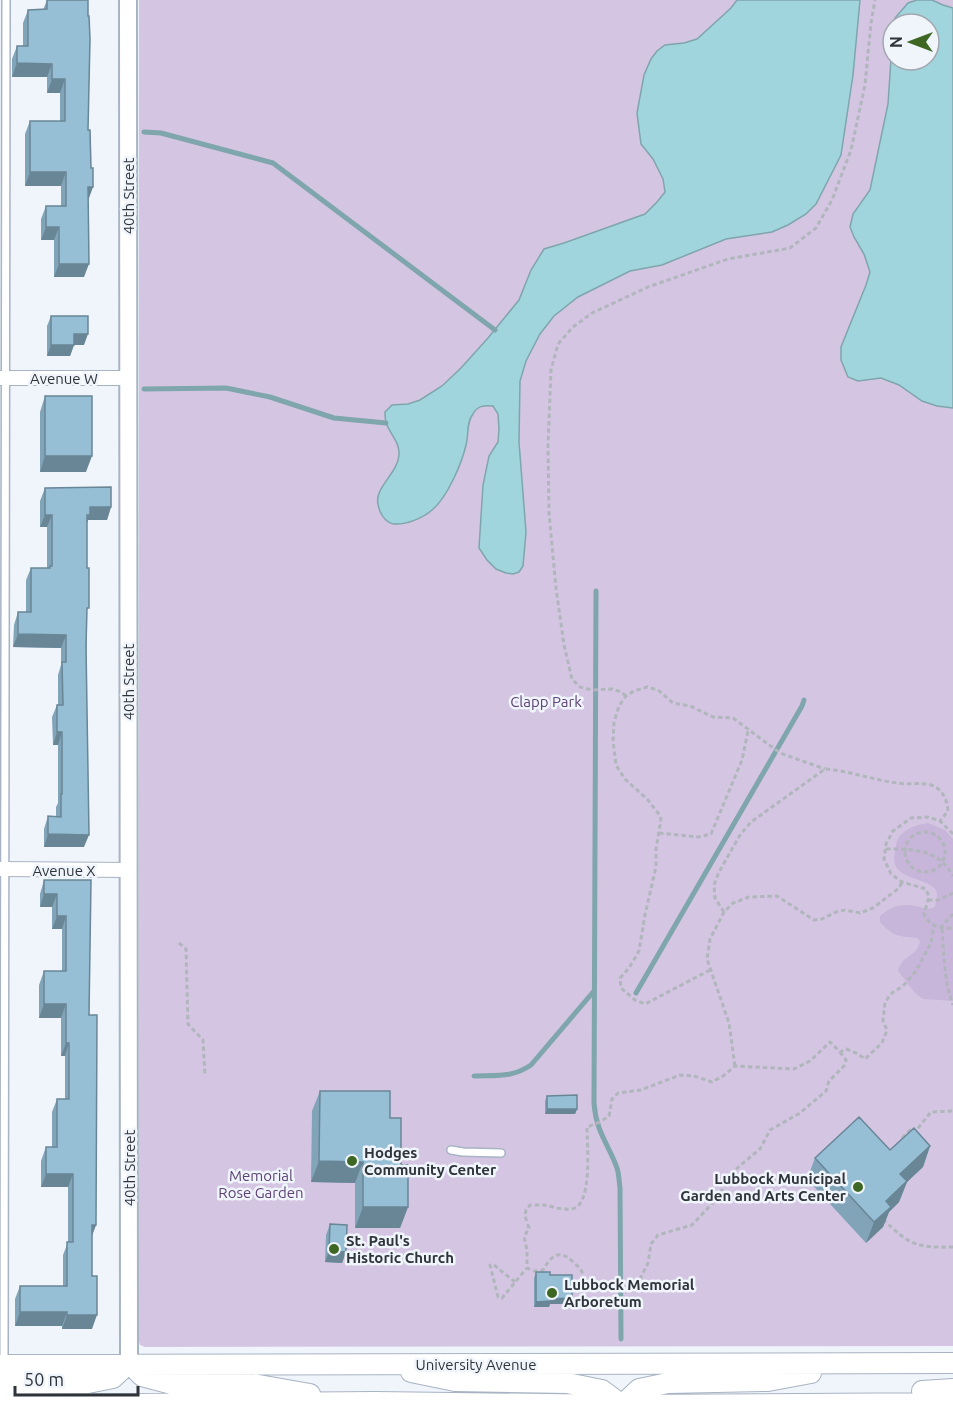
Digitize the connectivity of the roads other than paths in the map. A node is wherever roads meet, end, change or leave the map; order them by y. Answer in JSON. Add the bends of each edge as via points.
{"nodes":[{"id":1,"x":6,"y":0,"type":"edge"},
{"id":2,"x":128,"y":0,"type":"edge"},
{"id":3,"x":3,"y":378,"type":"edge"},
{"id":4,"x":128,"y":378,"type":"junction"},
{"id":5,"x":3,"y":869,"type":"edge"},
{"id":6,"x":129,"y":870,"type":"junction"},
{"id":7,"x":451,"y":1150,"type":"dead end"},
{"id":8,"x":501,"y":1153,"type":"dead end"},
{"id":9,"x":953,"y":1363,"type":"edge"},
{"id":10,"x":129,"y":1364,"type":"junction"},
{"id":11,"x":374,"y":1364,"type":"junction"},
{"id":12,"x":867,"y":1364,"type":"junction"},
{"id":13,"x":1,"y":1371,"type":"edge"},
{"id":14,"x":953,"y":1389,"type":"edge"},
{"id":15,"x":953,"y":1403,"type":"edge"},
{"id":16,"x":5,"y":1405,"type":"edge"},
{"id":17,"x":371,"y":1405,"type":"edge"},
{"id":18,"x":128,"y":1407,"type":"edge"},
{"id":19,"x":250,"y":1407,"type":"edge"},
{"id":20,"x":497,"y":1407,"type":"edge"},
{"id":21,"x":622,"y":1407,"type":"edge"},
{"id":22,"x":742,"y":1407,"type":"edge"},
{"id":23,"x":867,"y":1407,"type":"edge"}],
"edges":[{"from":1,"to":3,"type":"lane"},
{"from":2,"to":4,"type":"street","name":"40th Street"},
{"from":3,"to":4,"type":"street","name":"Avenue W"},
{"from":3,"to":5,"type":"lane"},
{"from":4,"to":6,"type":"street","name":"40th Street"},
{"from":5,"to":6,"type":"street","name":"Avenue X"},
{"from":5,"to":13,"type":"lane"},
{"from":6,"to":10,"type":"street","name":"40th Street"},
{"from":7,"to":8,"type":"lane"},
{"from":9,"to":12,"type":"main road","name":"University Avenue"},
{"from":10,"to":11,"type":"main road","name":"University Avenue"},
{"from":10,"to":13,"type":"main road","via":[[113,1378],[88,1383]]},
{"from":10,"to":17,"type":"main road","via":[[142,1376],[172,1383],[253,1384]]},
{"from":11,"to":12,"type":"main road","name":"University Avenue"},
{"from":11,"to":21,"type":"main road","via":[[455,1382],[567,1383],[602,1390]]},
{"from":12,"to":21,"type":"main road","via":[[768,1381],[668,1383],[639,1389]]},
{"from":14,"to":23,"type":"main road","via":[[910,1391],[887,1396]]},
{"from":15,"to":23,"type":"main road"},
{"from":16,"to":18,"type":"main road"},
{"from":17,"to":19,"type":"main road"},
{"from":17,"to":20,"type":"main road"},
{"from":18,"to":19,"type":"main road"},
{"from":20,"to":21,"type":"main road"},
{"from":21,"to":22,"type":"main road"},
{"from":22,"to":23,"type":"main road"}]}
